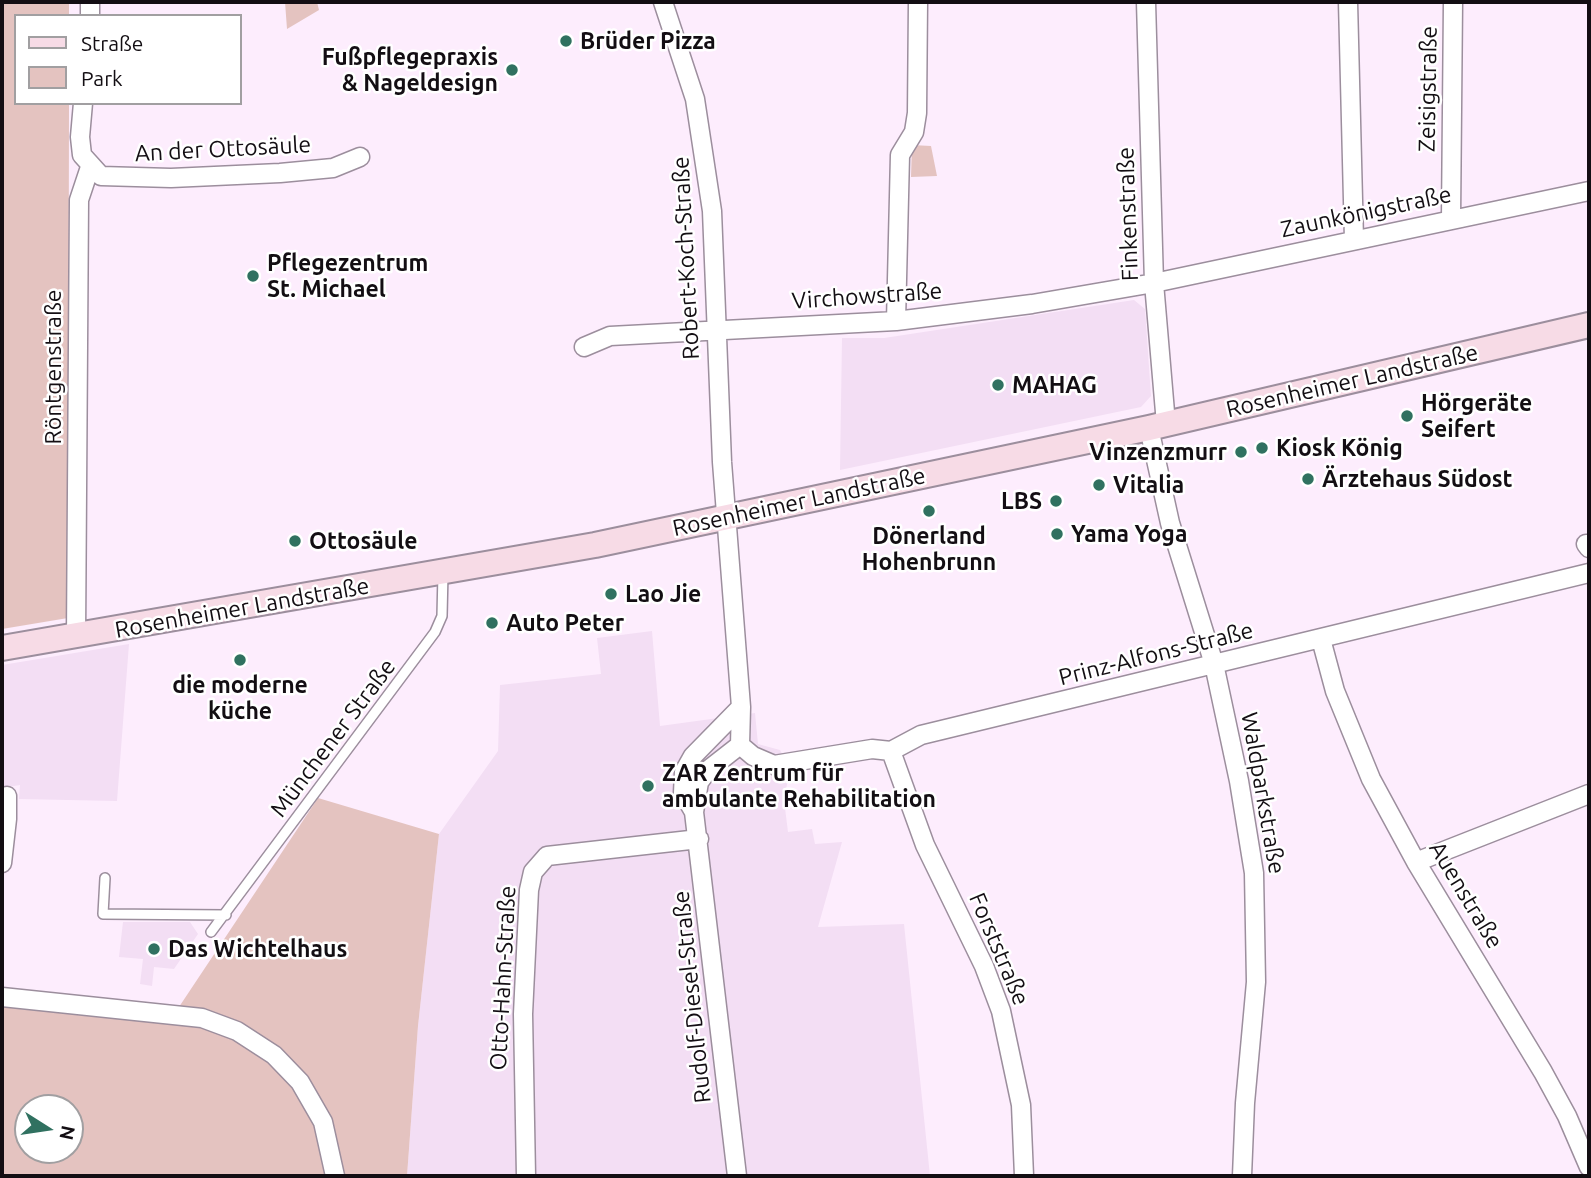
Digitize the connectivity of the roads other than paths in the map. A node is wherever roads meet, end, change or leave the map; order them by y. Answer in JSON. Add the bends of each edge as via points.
{"nodes":[{"id":1,"x":663,"y":2,"type":"edge"},
{"id":2,"x":918,"y":2,"type":"edge"},
{"id":3,"x":1146,"y":2,"type":"edge"},
{"id":4,"x":1348,"y":2,"type":"edge"},
{"id":5,"x":1453,"y":2,"type":"edge"},
{"id":6,"x":83,"y":105,"type":"edge"},
{"id":7,"x":360,"y":157,"type":"dead end"},
{"id":8,"x":90,"y":167,"type":"junction"},
{"id":9,"x":1589,"y":191,"type":"edge"},
{"id":10,"x":1451,"y":218,"type":"junction"},
{"id":11,"x":1354,"y":240,"type":"junction"},
{"id":12,"x":1154,"y":283,"type":"junction"},
{"id":13,"x":896,"y":321,"type":"junction"},
{"id":14,"x":1589,"y":325,"type":"edge"},
{"id":15,"x":716,"y":330,"type":"junction"},
{"id":16,"x":584,"y":347,"type":"dead end"},
{"id":17,"x":1157,"y":426,"type":"junction"},
{"id":18,"x":725,"y":518,"type":"junction"},
{"id":19,"x":443,"y":573,"type":"junction"},
{"id":20,"x":1589,"y":573,"type":"edge"},
{"id":21,"x":76,"y":636,"type":"junction"},
{"id":22,"x":1321,"y":639,"type":"junction"},
{"id":23,"x":2,"y":648,"type":"edge"},
{"id":24,"x":1214,"y":664,"type":"junction"},
{"id":25,"x":741,"y":707,"type":"junction"},
{"id":26,"x":740,"y":745,"type":"junction"},
{"id":27,"x":891,"y":751,"type":"junction"},
{"id":28,"x":1589,"y":794,"type":"edge"},
{"id":29,"x":2,"y":797,"type":"edge"},
{"id":30,"x":694,"y":812,"type":"junction"},
{"id":31,"x":699,"y":839,"type":"junction"},
{"id":32,"x":1416,"y":862,"type":"junction"},
{"id":33,"x":2,"y":863,"type":"edge"},
{"id":34,"x":105,"y":878,"type":"dead end"},
{"id":35,"x":226,"y":915,"type":"junction"},
{"id":36,"x":211,"y":932,"type":"dead end"},
{"id":37,"x":2,"y":997,"type":"edge"},
{"id":38,"x":1589,"y":1167,"type":"edge"},
{"id":39,"x":334,"y":1176,"type":"edge"},
{"id":40,"x":526,"y":1176,"type":"edge"},
{"id":41,"x":737,"y":1176,"type":"edge"},
{"id":42,"x":1024,"y":1176,"type":"edge"},
{"id":43,"x":1242,"y":1176,"type":"edge"}],
"edges":[{"from":1,"to":15,"type":"street","name":"Robert-Koch-Straße","via":[[701,123],[712,211]]},
{"from":2,"to":13,"type":"street","via":[[917,113],[914,132],[900,155]]},
{"from":3,"to":12,"type":"street","name":"Finkenstraße"},
{"from":4,"to":11,"type":"street"},
{"from":5,"to":10,"type":"street","name":"Zeisigstraße"},
{"from":6,"to":8,"type":"street","via":[[82,155]]},
{"from":7,"to":8,"type":"street","name":"An der Ottosäule","via":[[334,168],[179,178],[101,176]]},
{"from":8,"to":21,"type":"street","name":"Röntgenstraße","via":[[79,200]]},
{"from":9,"to":10,"type":"street","name":"Zaunkönigstraße"},
{"from":10,"to":11,"type":"street","name":"Zaunkönigstraße"},
{"from":11,"to":12,"type":"street","name":"Zaunkönigstraße"},
{"from":12,"to":13,"type":"street","name":"Virchowstraße"},
{"from":12,"to":17,"type":"street","name":"Finkenstraße"},
{"from":13,"to":15,"type":"street","name":"Virchowstraße"},
{"from":14,"to":17,"type":"main road","name":"Rosenheimer Landstraße"},
{"from":15,"to":16,"type":"street","name":"Virchowstraße","via":[[610,336]]},
{"from":15,"to":18,"type":"street","name":"Robert-Koch-Straße"},
{"from":17,"to":18,"type":"main road","name":"Rosenheimer Landstraße"},
{"from":17,"to":24,"type":"street","name":"Waldparkstraße","via":[[1170,523]]},
{"from":18,"to":19,"type":"main road","name":"Rosenheimer Landstraße"},
{"from":18,"to":25,"type":"street"},
{"from":19,"to":21,"type":"main road","name":"Rosenheimer Landstraße"},
{"from":19,"to":35,"type":"lane","name":"Münchener Straße","via":[[442,616],[435,632]]},
{"from":20,"to":22,"type":"street","name":"Prinz-Alfons-Straße"},
{"from":21,"to":23,"type":"main road","name":"Rosenheimer Landstraße"},
{"from":22,"to":24,"type":"street","name":"Prinz-Alfons-Straße"},
{"from":22,"to":32,"type":"street","name":"Auenstraße","via":[[1355,743]]},
{"from":24,"to":27,"type":"street","name":"Prinz-Alfons-Straße","via":[[920,735]]},
{"from":24,"to":43,"type":"street","name":"Waldparkstraße","via":[[1244,808],[1256,893],[1256,982]]},
{"from":25,"to":26,"type":"street"},
{"from":25,"to":30,"type":"street","name":"Rudolf-Diesel-Straße","via":[[693,756],[684,772],[683,793]]},
{"from":26,"to":27,"type":"street","name":"Prinz-Alfons-Straße","via":[[774,765],[872,749]]},
{"from":26,"to":30,"type":"street","name":"Rudolf-Diesel-Straße","via":[[699,782]]},
{"from":27,"to":42,"type":"street","name":"Forststraße","via":[[925,845],[1001,1011],[1021,1105]]},
{"from":28,"to":32,"type":"street"},
{"from":29,"to":33,"type":"street","via":[[7,796]]},
{"from":30,"to":31,"type":"street","name":"Rudolf-Diesel-Straße"},
{"from":31,"to":40,"type":"street","name":"Otto-Hahn-Straße","via":[[547,856],[533,872],[523,1014]]},
{"from":31,"to":41,"type":"street","name":"Rudolf-Diesel-Straße"},
{"from":32,"to":38,"type":"street","name":"Auenstraße","via":[[1540,1067]]},
{"from":34,"to":35,"type":"lane","via":[[103,914]]},
{"from":35,"to":36,"type":"lane","name":"Münchener Straße"},
{"from":37,"to":39,"type":"street","via":[[194,1017],[237,1031],[274,1055],[307,1091],[323,1122]]}]}
